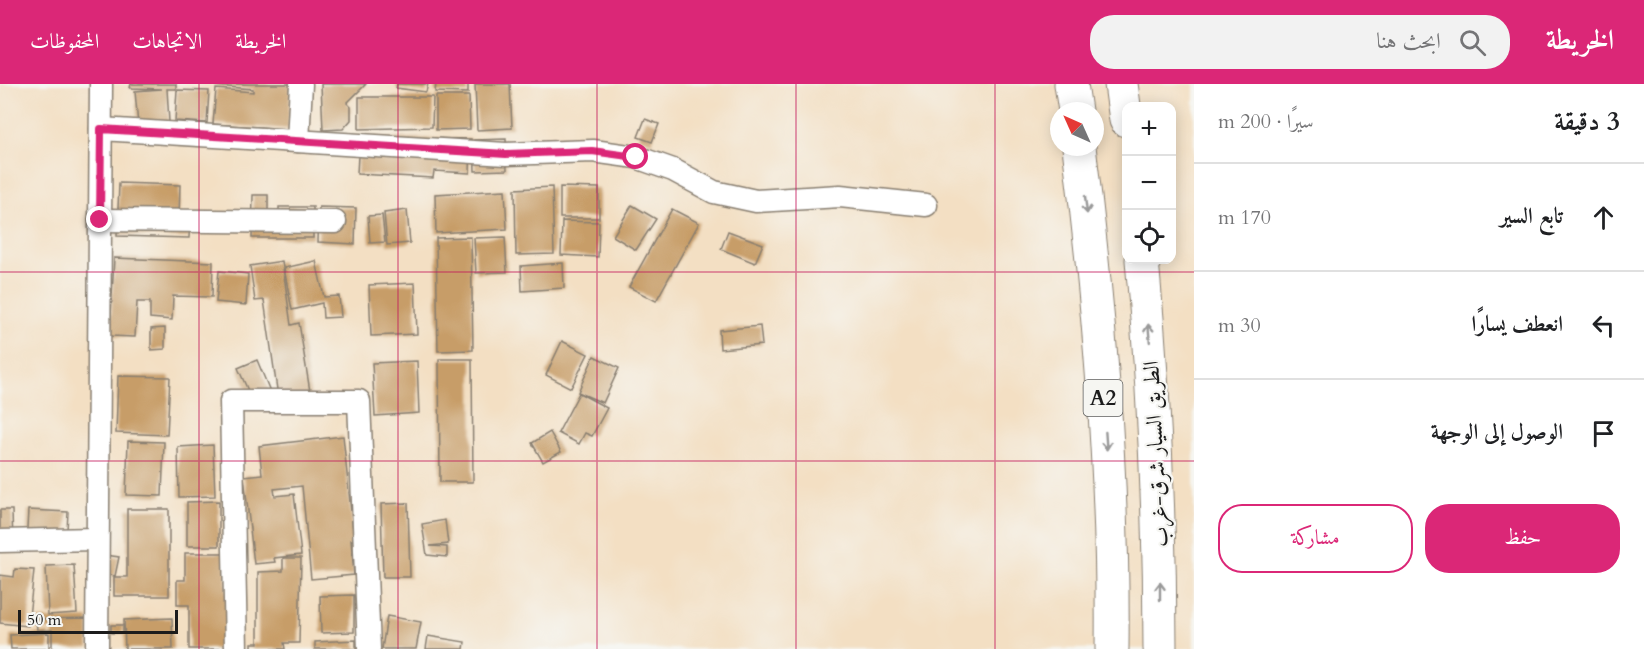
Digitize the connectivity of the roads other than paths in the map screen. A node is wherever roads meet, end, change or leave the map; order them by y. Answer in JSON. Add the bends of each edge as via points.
{"nodes":[{"id":1,"x":101,"y":84,"type":"edge"},
{"id":2,"x":302,"y":84,"type":"edge"},
{"id":3,"x":1071,"y":84,"type":"edge"},
{"id":4,"x":1121,"y":84,"type":"edge"},
{"id":5,"x":1074,"y":102,"type":"edge"},
{"id":6,"x":1124,"y":102,"type":"edge"},
{"id":7,"x":101,"y":129,"type":"junction"},
{"id":8,"x":298,"y":141,"type":"junction"},
{"id":9,"x":1080,"y":156,"type":"edge"},
{"id":10,"x":926,"y":205,"type":"dead end"},
{"id":11,"x":100,"y":220,"type":"junction"},
{"id":12,"x":335,"y":222,"type":"dead end"},
{"id":13,"x":1142,"y":264,"type":"edge"},
{"id":14,"x":96,"y":539,"type":"junction"},
{"id":15,"x":0,"y":541,"type":"edge"},
{"id":16,"x":97,"y":649,"type":"edge"},
{"id":17,"x":236,"y":649,"type":"edge"},
{"id":18,"x":369,"y":649,"type":"edge"},
{"id":19,"x":1112,"y":649,"type":"edge"},
{"id":20,"x":1160,"y":649,"type":"edge"}],
"edges":[{"from":1,"to":7,"type":"street"},
{"from":2,"to":8,"type":"street"},
{"from":3,"to":5,"type":"highway"},
{"from":4,"to":6,"type":"highway"},
{"from":7,"to":8,"type":"street"},
{"from":7,"to":11,"type":"street"},
{"from":8,"to":10,"type":"street","via":[[506,154],[592,151],[636,157],[673,170],[714,192],[756,201],[840,196]]},
{"from":9,"to":19,"type":"highway","name":"الطريق السيار شرق-غرب","number":"A2","one_way":true,"via":[[1097,288],[1113,548]]},
{"from":11,"to":12,"type":"street"},
{"from":11,"to":14,"type":"street"},
{"from":20,"to":13,"type":"highway","name":"الطريق السيار شرق-غرب","number":"A2","one_way":true,"via":[[1159,535]]},
{"from":14,"to":15,"type":"street"},
{"from":14,"to":16,"type":"street"},
{"from":17,"to":18,"type":"street","via":[[231,401],[359,401]]}]}
